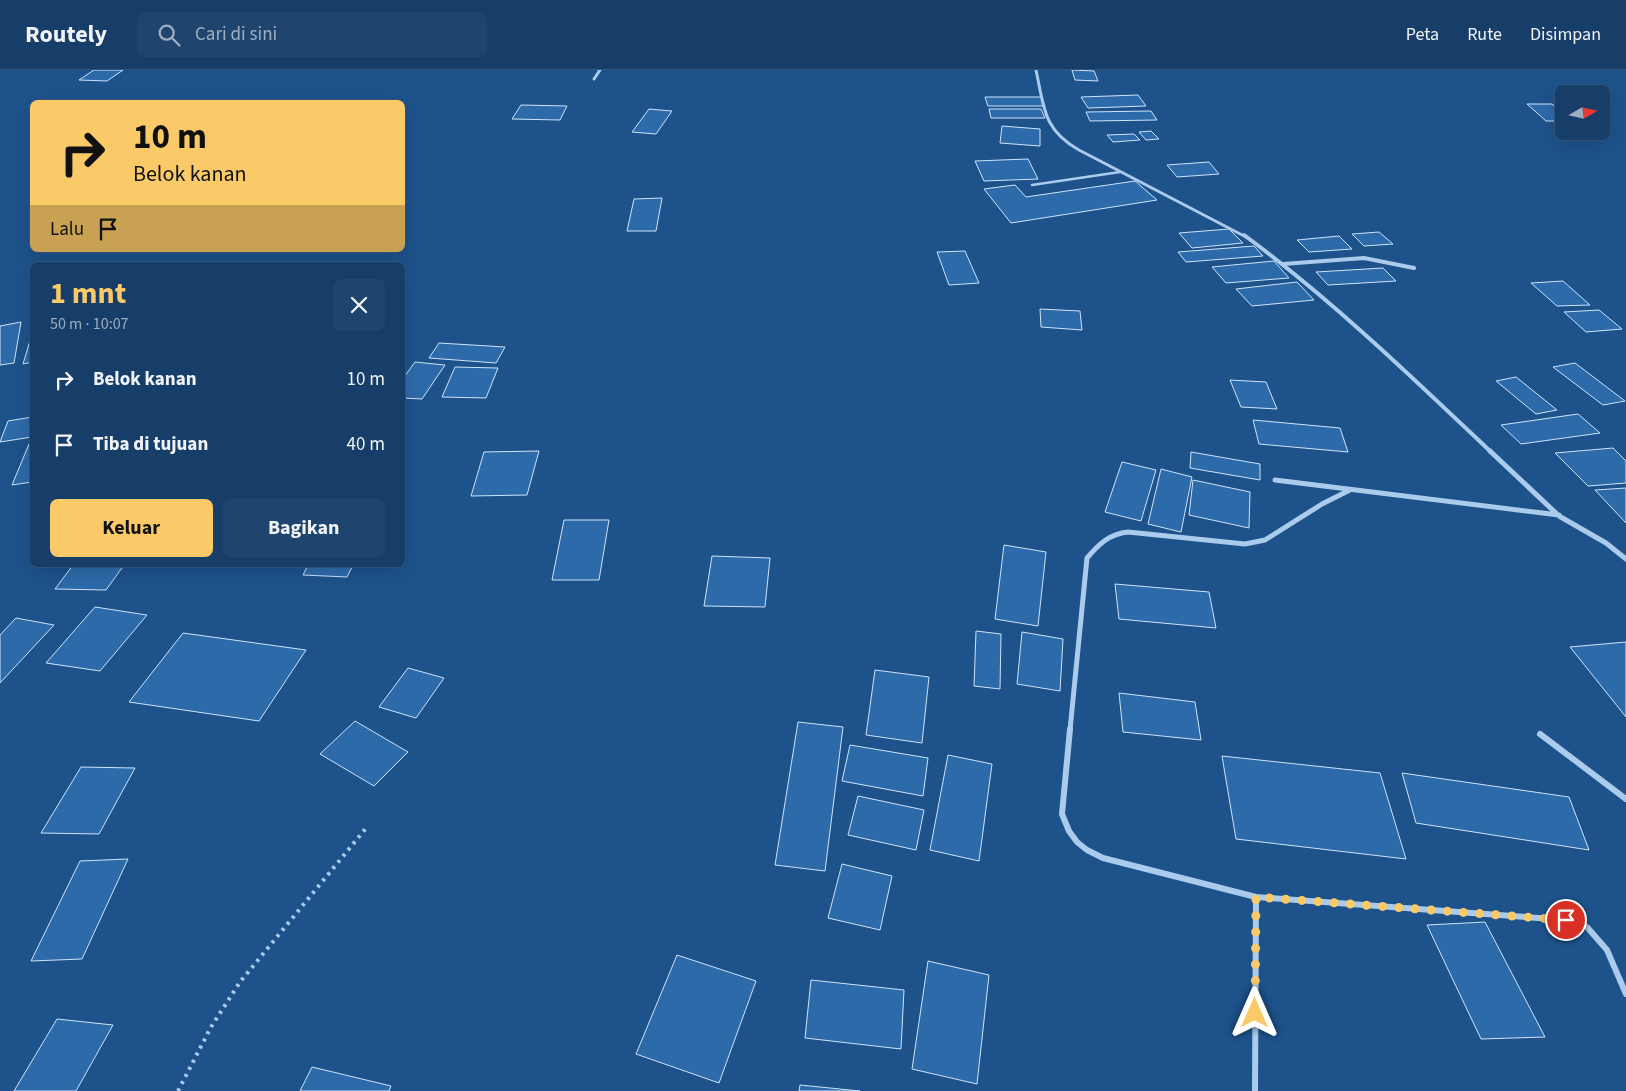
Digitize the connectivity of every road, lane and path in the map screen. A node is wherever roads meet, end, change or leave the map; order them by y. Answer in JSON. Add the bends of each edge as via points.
{"nodes":[{"id":1,"x":600,"y":70,"type":"edge"},
{"id":2,"x":1036,"y":70,"type":"edge"},
{"id":3,"x":594,"y":79,"type":"dead end"},
{"id":4,"x":1120,"y":172,"type":"junction"},
{"id":5,"x":1032,"y":186,"type":"dead end"},
{"id":6,"x":1284,"y":264,"type":"junction"},
{"id":7,"x":1414,"y":268,"type":"dead end"},
{"id":8,"x":1276,"y":480,"type":"dead end"},
{"id":9,"x":1350,"y":490,"type":"junction"},
{"id":10,"x":1559,"y":516,"type":"junction"},
{"id":11,"x":1626,"y":559,"type":"edge"},
{"id":12,"x":1540,"y":734,"type":"dead end"},
{"id":13,"x":1626,"y":799,"type":"edge"},
{"id":14,"x":367,"y":826,"type":"dead end"},
{"id":15,"x":1256,"y":897,"type":"junction"},
{"id":16,"x":1626,"y":994,"type":"edge"},
{"id":17,"x":178,"y":1091,"type":"edge"},
{"id":18,"x":1255,"y":1091,"type":"edge"}],
"edges":[{"from":1,"to":3,"type":"street"},
{"from":2,"to":4,"type":"street","via":[[1049,122],[1056,133]]},
{"from":4,"to":5,"type":"lane"},
{"from":4,"to":6,"type":"street","via":[[1242,234]]},
{"from":6,"to":7,"type":"street","via":[[1357,258]]},
{"from":6,"to":10,"type":"street","via":[[1428,392]]},
{"from":8,"to":9,"type":"street"},
{"from":9,"to":10,"type":"street"},
{"from":9,"to":15,"type":"street","via":[[1256,543],[1128,532],[1100,541],[1087,558],[1062,814],[1069,833],[1083,849],[1103,858]]},
{"from":10,"to":11,"type":"street","via":[[1606,543]]},
{"from":12,"to":13,"type":"street"},
{"from":14,"to":17,"type":"path","via":[[338,865],[286,922],[223,1007]]},
{"from":15,"to":16,"type":"street","via":[[1566,920],[1587,927],[1607,950]]},
{"from":15,"to":18,"type":"street"}]}
